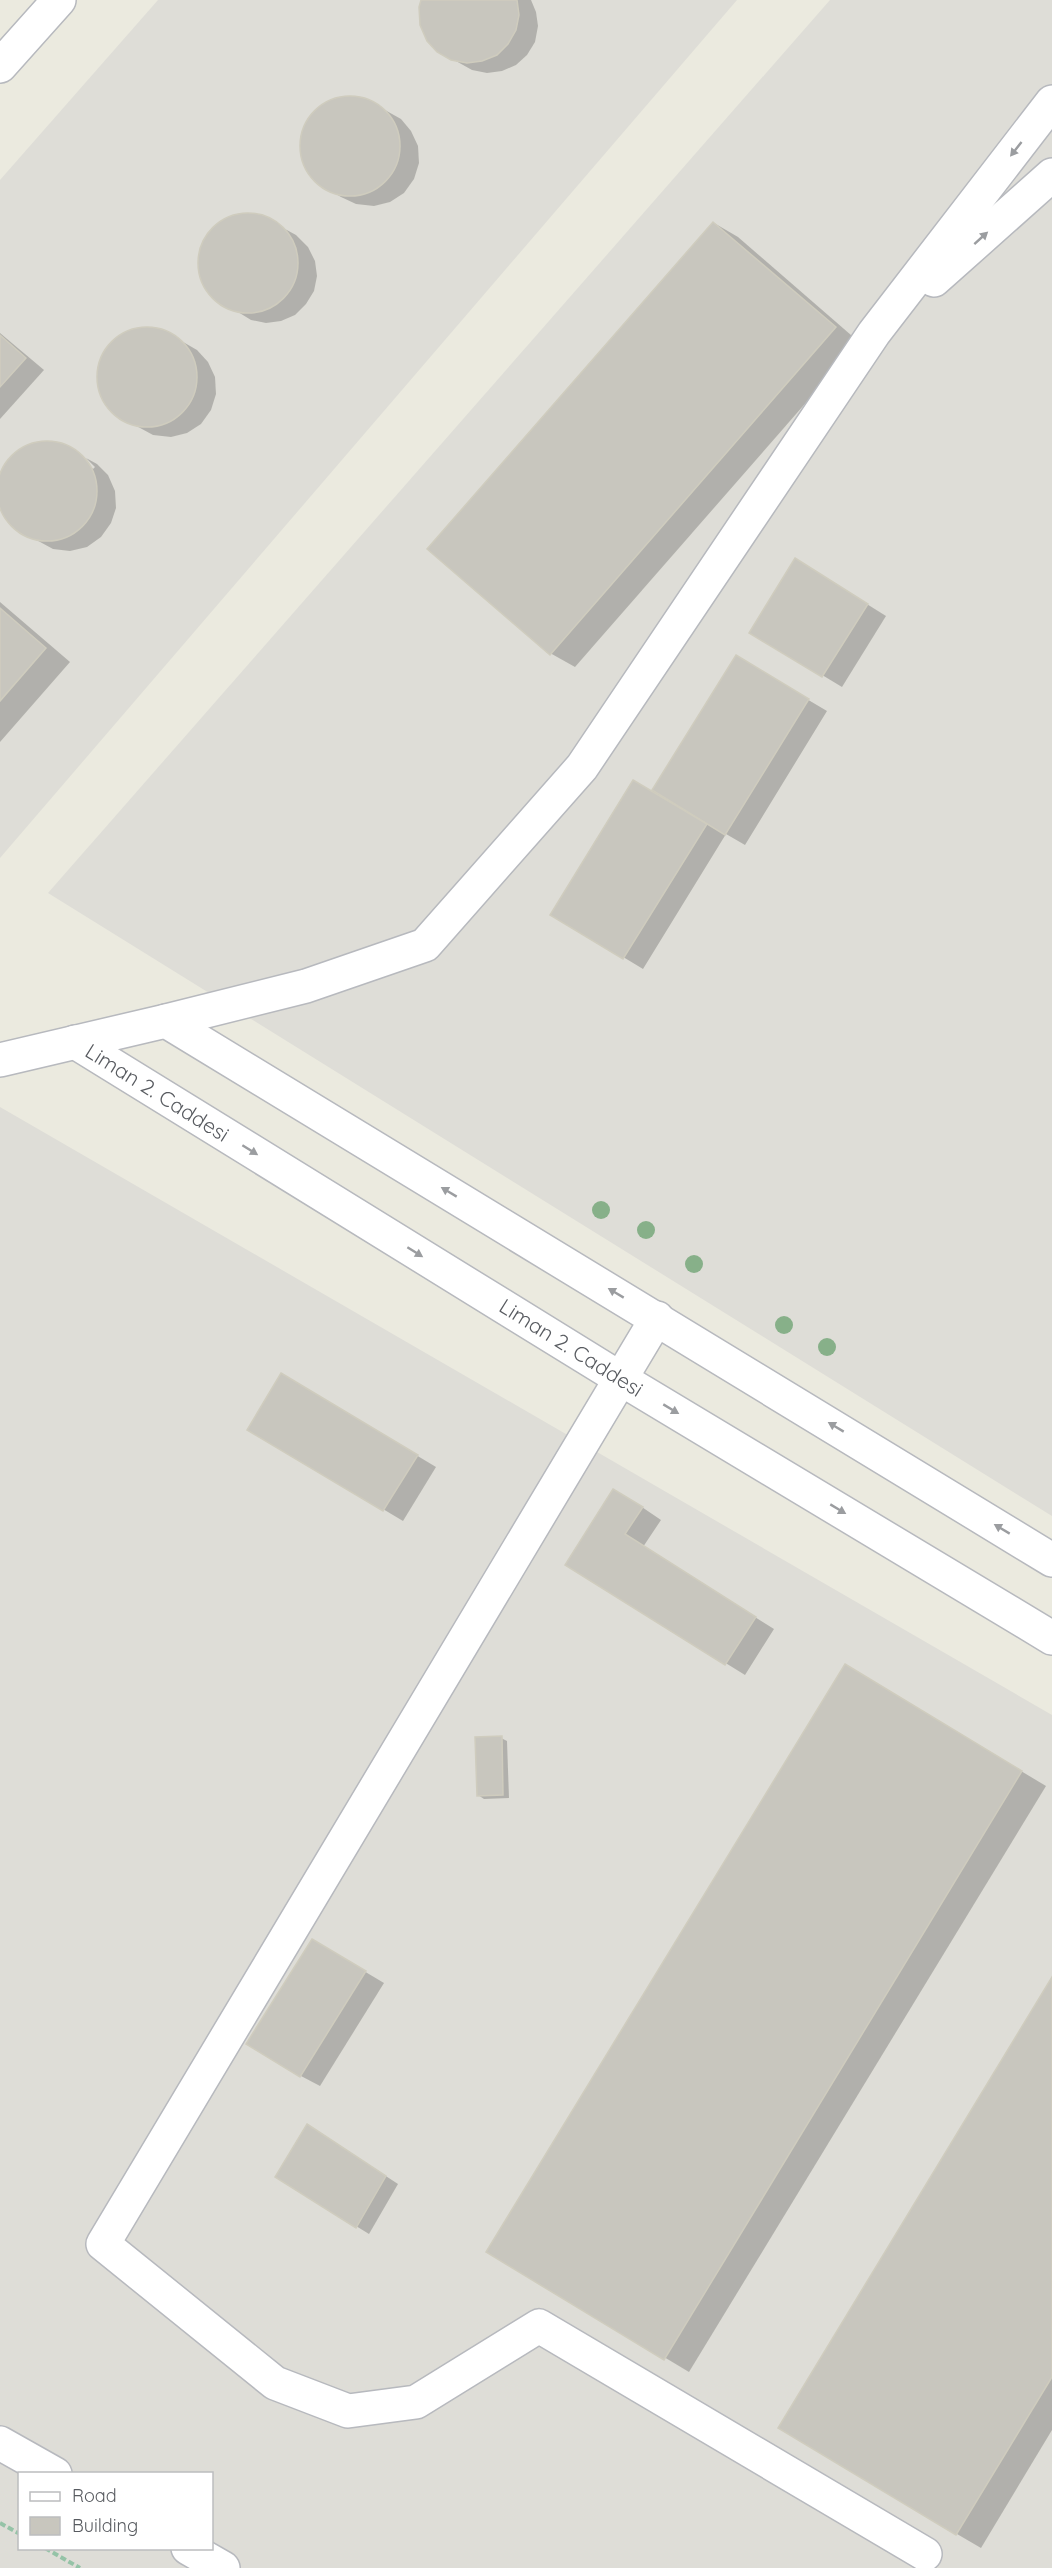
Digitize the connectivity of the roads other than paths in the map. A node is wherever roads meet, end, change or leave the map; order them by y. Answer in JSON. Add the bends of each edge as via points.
{"nodes":[{"id":1,"x":59,"y":0,"type":"edge"},
{"id":2,"x":0,"y":66,"type":"edge"},
{"id":3,"x":1052,"y":102,"type":"edge"},
{"id":4,"x":1052,"y":175,"type":"edge"},
{"id":5,"x":874,"y":333,"type":"junction"},
{"id":6,"x":166,"y":1021,"type":"junction"},
{"id":7,"x":75,"y":1042,"type":"junction"},
{"id":8,"x":0,"y":1060,"type":"edge"},
{"id":9,"x":657,"y":1318,"type":"junction"},
{"id":10,"x":621,"y":1379,"type":"junction"},
{"id":11,"x":1052,"y":1560,"type":"edge"},
{"id":12,"x":1052,"y":1638,"type":"edge"},
{"id":13,"x":0,"y":2443,"type":"edge"},
{"id":14,"x":51,"y":2472,"type":"edge"},
{"id":15,"x":192,"y":2550,"type":"edge"},
{"id":16,"x":925,"y":2554,"type":"dead end"},
{"id":17,"x":223,"y":2568,"type":"edge"}],
"edges":[{"from":1,"to":2,"type":"street"},
{"from":3,"to":5,"type":"street","one_way":true},
{"from":5,"to":4,"type":"street","one_way":true},
{"from":5,"to":6,"type":"street","name":"Liman 2. Caddesi","via":[[582,767],[425,945],[306,986]]},
{"from":6,"to":7,"type":"street","name":"Liman 2. Caddesi"},
{"from":9,"to":6,"type":"street","one_way":true},
{"from":7,"to":8,"type":"street"},
{"from":7,"to":10,"type":"street","name":"Liman 2. Caddesi","one_way":true},
{"from":9,"to":10,"type":"street"},
{"from":11,"to":9,"type":"street","one_way":true},
{"from":10,"to":12,"type":"street","name":"Liman 2. Caddesi","one_way":true},
{"from":10,"to":16,"type":"street","via":[[103,2244],[275,2383],[348,2411],[416,2402],[539,2326]]},
{"from":13,"to":14,"type":"street"},
{"from":15,"to":17,"type":"street"}]}
